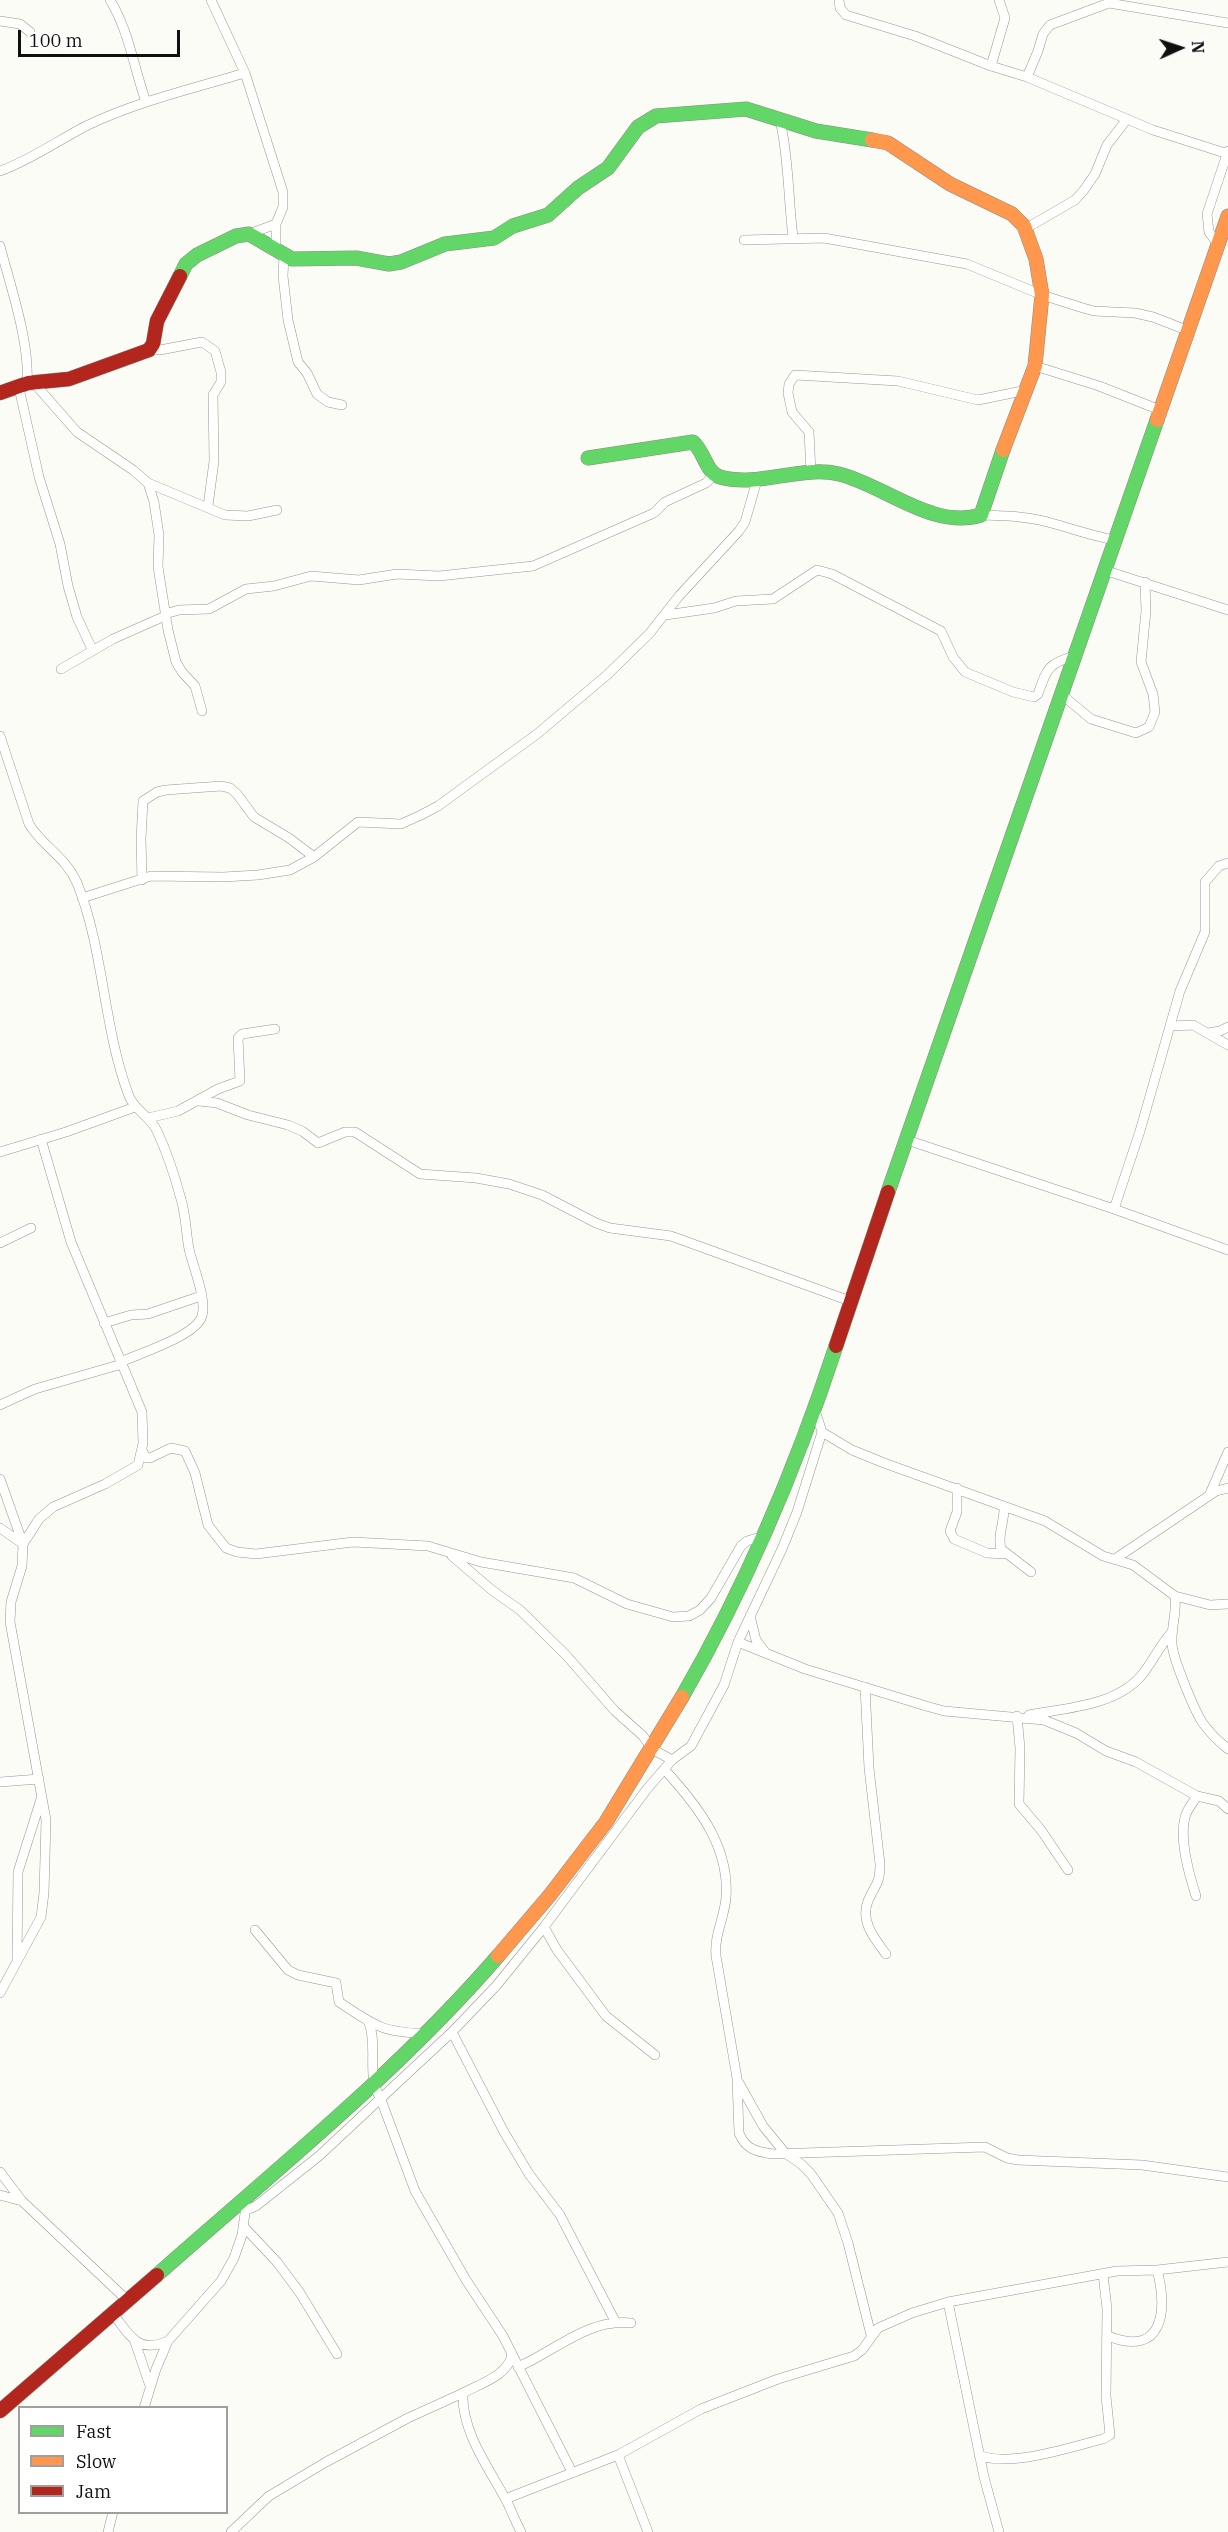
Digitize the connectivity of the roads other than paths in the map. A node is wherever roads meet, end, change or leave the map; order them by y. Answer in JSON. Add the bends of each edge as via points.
{"nodes":[{"id":1,"x":110,"y":0,"type":"edge"},
{"id":2,"x":211,"y":0,"type":"edge"},
{"id":3,"x":838,"y":0,"type":"edge"},
{"id":4,"x":999,"y":0,"type":"edge"},
{"id":5,"x":0,"y":21,"type":"edge"},
{"id":6,"x":1228,"y":23,"type":"edge"},
{"id":7,"x":30,"y":32,"type":"dead end"},
{"id":8,"x":991,"y":66,"type":"junction"},
{"id":9,"x":244,"y":73,"type":"junction"},
{"id":10,"x":1027,"y":76,"type":"junction"},
{"id":11,"x":146,"y":102,"type":"junction"},
{"id":12,"x":1127,"y":119,"type":"junction"},
{"id":13,"x":780,"y":120,"type":"junction"},
{"id":14,"x":1228,"y":153,"type":"edge"},
{"id":15,"x":0,"y":171,"type":"edge"},
{"id":16,"x":1228,"y":216,"type":"edge"},
{"id":17,"x":276,"y":224,"type":"junction"},
{"id":18,"x":1026,"y":229,"type":"junction"},
{"id":19,"x":249,"y":234,"type":"junction"},
{"id":20,"x":793,"y":237,"type":"junction"},
{"id":21,"x":744,"y":240,"type":"dead end"},
{"id":22,"x":1218,"y":245,"type":"junction"},
{"id":23,"x":0,"y":246,"type":"edge"},
{"id":24,"x":280,"y":253,"type":"junction"},
{"id":25,"x":1042,"y":295,"type":"junction"},
{"id":26,"x":1189,"y":331,"type":"junction"},
{"id":27,"x":149,"y":350,"type":"junction"},
{"id":28,"x":1035,"y":366,"type":"junction"},
{"id":29,"x":26,"y":384,"type":"junction"},
{"id":30,"x":1027,"y":390,"type":"junction"},
{"id":31,"x":0,"y":393,"type":"edge"},
{"id":32,"x":342,"y":405,"type":"dead end"},
{"id":33,"x":1160,"y":410,"type":"junction"},
{"id":34,"x":588,"y":458,"type":"dead end"},
{"id":35,"x":812,"y":472,"type":"junction"},
{"id":36,"x":714,"y":475,"type":"junction"},
{"id":37,"x":757,"y":480,"type":"junction"},
{"id":38,"x":148,"y":483,"type":"junction"},
{"id":39,"x":208,"y":506,"type":"junction"},
{"id":40,"x":277,"y":510,"type":"dead end"},
{"id":41,"x":981,"y":515,"type":"junction"},
{"id":42,"x":1115,"y":540,"type":"junction"},
{"id":43,"x":1104,"y":570,"type":"junction"},
{"id":44,"x":1145,"y":582,"type":"junction"},
{"id":45,"x":1228,"y":610,"type":"edge"},
{"id":46,"x":165,"y":615,"type":"junction"},
{"id":47,"x":666,"y":615,"type":"junction"},
{"id":48,"x":92,"y":649,"type":"junction"},
{"id":49,"x":1074,"y":656,"type":"junction"},
{"id":50,"x":61,"y":669,"type":"dead end"},
{"id":51,"x":1061,"y":694,"type":"junction"},
{"id":52,"x":202,"y":711,"type":"dead end"},
{"id":53,"x":0,"y":736,"type":"edge"},
{"id":54,"x":314,"y":857,"type":"junction"},
{"id":55,"x":1228,"y":863,"type":"edge"},
{"id":56,"x":142,"y":880,"type":"junction"},
{"id":57,"x":82,"y":898,"type":"junction"},
{"id":58,"x":1171,"y":1026,"type":"junction"},
{"id":59,"x":1228,"y":1027,"type":"edge"},
{"id":60,"x":275,"y":1029,"type":"dead end"},
{"id":61,"x":1208,"y":1033,"type":"junction"},
{"id":62,"x":1228,"y":1045,"type":"edge"},
{"id":63,"x":199,"y":1101,"type":"junction"},
{"id":64,"x":135,"y":1107,"type":"junction"},
{"id":65,"x":148,"y":1118,"type":"junction"},
{"id":66,"x":41,"y":1139,"type":"junction"},
{"id":67,"x":907,"y":1140,"type":"junction"},
{"id":68,"x":0,"y":1152,"type":"edge"},
{"id":69,"x":1114,"y":1209,"type":"junction"},
{"id":70,"x":32,"y":1228,"type":"dead end"},
{"id":71,"x":0,"y":1243,"type":"edge"},
{"id":72,"x":1228,"y":1250,"type":"edge"},
{"id":73,"x":201,"y":1296,"type":"junction"},
{"id":74,"x":850,"y":1301,"type":"junction"},
{"id":75,"x":104,"y":1323,"type":"junction"},
{"id":76,"x":121,"y":1363,"type":"junction"},
{"id":77,"x":0,"y":1405,"type":"edge"},
{"id":78,"x":815,"y":1410,"type":"junction"},
{"id":79,"x":822,"y":1432,"type":"junction"},
{"id":80,"x":142,"y":1450,"type":"junction"},
{"id":81,"x":1228,"y":1452,"type":"edge"},
{"id":82,"x":0,"y":1479,"type":"edge"},
{"id":83,"x":957,"y":1488,"type":"junction"},
{"id":84,"x":1228,"y":1488,"type":"edge"},
{"id":85,"x":1209,"y":1496,"type":"junction"},
{"id":86,"x":1005,"y":1506,"type":"junction"},
{"id":87,"x":0,"y":1528,"type":"edge"},
{"id":88,"x":764,"y":1536,"type":"junction"},
{"id":89,"x":23,"y":1544,"type":"junction"},
{"id":90,"x":448,"y":1553,"type":"junction"},
{"id":91,"x":1004,"y":1554,"type":"junction"},
{"id":92,"x":1115,"y":1559,"type":"junction"},
{"id":93,"x":1031,"y":1572,"type":"dead end"},
{"id":94,"x":1175,"y":1596,"type":"junction"},
{"id":95,"x":1228,"y":1604,"type":"edge"},
{"id":96,"x":750,"y":1616,"type":"junction"},
{"id":97,"x":1173,"y":1631,"type":"junction"},
{"id":98,"x":738,"y":1642,"type":"junction"},
{"id":99,"x":766,"y":1653,"type":"junction"},
{"id":100,"x":865,"y":1687,"type":"junction"},
{"id":101,"x":1019,"y":1716,"type":"junction"},
{"id":102,"x":652,"y":1749,"type":"junction"},
{"id":103,"x":1228,"y":1749,"type":"edge"},
{"id":104,"x":672,"y":1760,"type":"junction"},
{"id":105,"x":664,"y":1769,"type":"junction"},
{"id":106,"x":39,"y":1779,"type":"junction"},
{"id":107,"x":0,"y":1782,"type":"edge"},
{"id":108,"x":42,"y":1794,"type":"junction"},
{"id":109,"x":1197,"y":1796,"type":"junction"},
{"id":110,"x":1228,"y":1809,"type":"edge"},
{"id":111,"x":1068,"y":1870,"type":"dead end"},
{"id":112,"x":1196,"y":1896,"type":"dead end"},
{"id":113,"x":544,"y":1927,"type":"junction"},
{"id":114,"x":255,"y":1930,"type":"dead end"},
{"id":115,"x":886,"y":1954,"type":"dead end"},
{"id":116,"x":17,"y":1961,"type":"junction"},
{"id":117,"x":0,"y":1993,"type":"edge"},
{"id":118,"x":369,"y":2023,"type":"junction"},
{"id":119,"x":452,"y":2032,"type":"junction"},
{"id":120,"x":428,"y":2034,"type":"junction"},
{"id":121,"x":655,"y":2055,"type":"dead end"},
{"id":122,"x":737,"y":2078,"type":"junction"},
{"id":123,"x":377,"y":2090,"type":"junction"},
{"id":124,"x":785,"y":2154,"type":"junction"},
{"id":125,"x":0,"y":2172,"type":"edge"},
{"id":126,"x":1228,"y":2177,"type":"edge"},
{"id":127,"x":0,"y":2195,"type":"edge"},
{"id":128,"x":22,"y":2202,"type":"junction"},
{"id":129,"x":246,"y":2204,"type":"junction"},
{"id":130,"x":243,"y":2226,"type":"junction"},
{"id":131,"x":1228,"y":2262,"type":"edge"},
{"id":132,"x":1157,"y":2270,"type":"junction"},
{"id":133,"x":1103,"y":2274,"type":"junction"},
{"id":134,"x":128,"y":2301,"type":"junction"},
{"id":135,"x":948,"y":2302,"type":"junction"},
{"id":136,"x":112,"y":2314,"type":"junction"},
{"id":137,"x":615,"y":2321,"type":"junction"},
{"id":138,"x":631,"y":2324,"type":"dead end"},
{"id":139,"x":871,"y":2335,"type":"junction"},
{"id":140,"x":1108,"y":2337,"type":"junction"},
{"id":141,"x":168,"y":2341,"type":"junction"},
{"id":142,"x":135,"y":2342,"type":"junction"},
{"id":143,"x":337,"y":2354,"type":"dead end"},
{"id":144,"x":512,"y":2354,"type":"junction"},
{"id":145,"x":518,"y":2367,"type":"junction"},
{"id":146,"x":151,"y":2388,"type":"junction"},
{"id":147,"x":463,"y":2393,"type":"junction"},
{"id":148,"x":145,"y":2406,"type":"edge"},
{"id":149,"x":0,"y":2411,"type":"edge"},
{"id":150,"x":618,"y":2455,"type":"junction"},
{"id":151,"x":979,"y":2455,"type":"junction"},
{"id":152,"x":572,"y":2472,"type":"junction"},
{"id":153,"x":505,"y":2499,"type":"junction"},
{"id":154,"x":112,"y":2514,"type":"edge"},
{"id":155,"x":108,"y":2532,"type":"edge"},
{"id":156,"x":231,"y":2532,"type":"edge"},
{"id":157,"x":521,"y":2532,"type":"edge"},
{"id":158,"x":648,"y":2532,"type":"edge"},
{"id":159,"x":999,"y":2532,"type":"edge"}],
"edges":[{"from":1,"to":11,"type":"street","via":[[128,35]]},
{"from":2,"to":9,"type":"street"},
{"from":3,"to":8,"type":"street","via":[[846,15],[915,36]]},
{"from":4,"to":8,"type":"street","via":[[1005,18]]},
{"from":5,"to":7,"type":"street","via":[[20,24]]},
{"from":6,"to":10,"type":"street","via":[[1109,3],[1050,25]]},
{"from":8,"to":10,"type":"street"},
{"from":9,"to":11,"type":"street"},
{"from":9,"to":17,"type":"street","via":[[283,192],[284,207]]},
{"from":10,"to":12,"type":"street"},
{"from":11,"to":15,"type":"street","via":[[87,126]]},
{"from":12,"to":14,"type":"street"},
{"from":12,"to":18,"type":"street","via":[[1107,145],[1084,190],[1065,207]]},
{"from":13,"to":18,"type":"main road","via":[[895,146],[950,184],[1012,214]]},
{"from":13,"to":20,"type":"street"},
{"from":13,"to":24,"type":"main road","via":[[746,110],[725,109],[656,116],[638,127],[608,168],[548,215],[513,226],[489,240],[445,244],[389,264],[356,258],[303,260]]},
{"from":14,"to":22,"type":"street","via":[[1207,214],[1209,232]]},
{"from":16,"to":22,"type":"main road"},
{"from":17,"to":19,"type":"street"},
{"from":17,"to":24,"type":"street"},
{"from":18,"to":25,"type":"main road"},
{"from":19,"to":24,"type":"main road"},
{"from":19,"to":27,"type":"main road","via":[[222,242],[186,264],[157,321]]},
{"from":20,"to":21,"type":"street"},
{"from":20,"to":25,"type":"street","via":[[824,238],[967,264]]},
{"from":22,"to":26,"type":"main road"},
{"from":23,"to":29,"type":"street","via":[[19,319]]},
{"from":24,"to":32,"type":"street","via":[[288,320],[298,362],[317,394]]},
{"from":25,"to":26,"type":"street","via":[[1094,311],[1153,317]]},
{"from":25,"to":28,"type":"main road"},
{"from":26,"to":33,"type":"main road"},
{"from":27,"to":29,"type":"main road","via":[[69,379]]},
{"from":27,"to":39,"type":"street","via":[[202,342],[219,360],[221,382],[213,395],[214,461]]},
{"from":28,"to":30,"type":"main road"},
{"from":28,"to":33,"type":"street"},
{"from":29,"to":31,"type":"main road"},
{"from":29,"to":38,"type":"street","via":[[77,432]]},
{"from":29,"to":48,"type":"street","via":[[39,477],[77,617]]},
{"from":30,"to":35,"type":"street","via":[[978,400],[897,381],[795,375],[788,393],[792,412],[809,432]]},
{"from":30,"to":41,"type":"main road"},
{"from":33,"to":42,"type":"main road"},
{"from":34,"to":36,"type":"main road","via":[[693,442]]},
{"from":35,"to":37,"type":"main road"},
{"from":35,"to":41,"type":"main road","via":[[841,475],[910,505],[956,518],[965,520]]},
{"from":36,"to":37,"type":"main road"},
{"from":36,"to":46,"type":"street","via":[[665,502],[654,513],[532,566],[359,580],[311,576],[246,589],[202,611],[179,610]]},
{"from":37,"to":47,"type":"street","via":[[739,531]]},
{"from":38,"to":39,"type":"street"},
{"from":38,"to":46,"type":"street","via":[[159,535],[158,567]]},
{"from":39,"to":40,"type":"street","via":[[225,515],[248,516]]},
{"from":41,"to":42,"type":"street","via":[[1052,523],[1088,536]]},
{"from":42,"to":43,"type":"main road"},
{"from":43,"to":44,"type":"street"},
{"from":43,"to":49,"type":"main road"},
{"from":44,"to":45,"type":"street"},
{"from":44,"to":51,"type":"street","via":[[1142,662],[1155,703],[1149,727],[1131,732],[1091,719]]},
{"from":46,"to":48,"type":"street"},
{"from":46,"to":52,"type":"street","via":[[176,662],[195,686]]},
{"from":47,"to":49,"type":"street","via":[[773,598],[817,570],[832,574],[941,631],[965,672],[1013,692],[1034,697],[1050,665]]},
{"from":47,"to":54,"type":"street","via":[[560,717],[438,806],[401,824],[358,822]]},
{"from":48,"to":50,"type":"street"},
{"from":49,"to":51,"type":"main road"},
{"from":51,"to":67,"type":"main road"},
{"from":53,"to":57,"type":"street","via":[[29,824],[72,872]]},
{"from":54,"to":56,"type":"street","via":[[290,870],[258,876],[151,876]]},
{"from":54,"to":56,"type":"street","via":[[254,817],[230,788],[166,790],[143,801]]},
{"from":55,"to":58,"type":"street","via":[[1219,866],[1205,882],[1205,932],[1180,991]]},
{"from":56,"to":57,"type":"street"},
{"from":57,"to":64,"type":"street","via":[[104,1003]]},
{"from":58,"to":61,"type":"street","via":[[1192,1025]]},
{"from":58,"to":69,"type":"street"},
{"from":59,"to":61,"type":"street"},
{"from":60,"to":63,"type":"street","via":[[240,1036],[240,1081]]},
{"from":61,"to":62,"type":"street"},
{"from":63,"to":65,"type":"street"},
{"from":63,"to":74,"type":"street","via":[[288,1125],[318,1143],[355,1132],[420,1174],[509,1184],[542,1195],[610,1228],[671,1236]]},
{"from":64,"to":65,"type":"street"},
{"from":64,"to":66,"type":"street"},
{"from":65,"to":73,"type":"street","via":[[166,1152],[182,1200]]},
{"from":66,"to":68,"type":"street"},
{"from":66,"to":75,"type":"street","via":[[71,1242]]},
{"from":67,"to":69,"type":"street"},
{"from":67,"to":74,"type":"main road"},
{"from":69,"to":72,"type":"street"},
{"from":70,"to":71,"type":"street"},
{"from":73,"to":75,"type":"street","via":[[148,1314]]},
{"from":73,"to":76,"type":"street","via":[[202,1317],[185,1334]]},
{"from":74,"to":78,"type":"main road"},
{"from":75,"to":76,"type":"street"},
{"from":76,"to":77,"type":"street","via":[[35,1389]]},
{"from":76,"to":80,"type":"street","via":[[142,1412]]},
{"from":78,"to":79,"type":"street"},
{"from":78,"to":88,"type":"main road"},
{"from":79,"to":83,"type":"street","via":[[852,1450]]},
{"from":79,"to":96,"type":"street","via":[[783,1549]]},
{"from":80,"to":89,"type":"street","via":[[133,1469],[53,1507],[39,1519]]},
{"from":80,"to":90,"type":"street","via":[[146,1458],[171,1448],[185,1451],[195,1473],[208,1525],[226,1548],[237,1552],[256,1554],[366,1542],[428,1546]]},
{"from":81,"to":85,"type":"street"},
{"from":82,"to":89,"type":"street"},
{"from":83,"to":86,"type":"street"},
{"from":83,"to":91,"type":"street","via":[[957,1512],[950,1532],[954,1539],[987,1553]]},
{"from":84,"to":85,"type":"street"},
{"from":85,"to":92,"type":"street"},
{"from":86,"to":91,"type":"street","via":[[999,1542]]},
{"from":86,"to":92,"type":"street","via":[[1045,1521],[1103,1556]]},
{"from":87,"to":89,"type":"street"},
{"from":88,"to":90,"type":"street","via":[[741,1546],[700,1610],[674,1617],[627,1604],[574,1578]]},
{"from":88,"to":102,"type":"main road","via":[[717,1637]]},
{"from":89,"to":106,"type":"street","via":[[10,1622]]},
{"from":90,"to":102,"type":"street","via":[[520,1610]]},
{"from":91,"to":93,"type":"street"},
{"from":92,"to":94,"type":"street","via":[[1133,1565]]},
{"from":94,"to":95,"type":"street","via":[[1209,1605]]},
{"from":94,"to":97,"type":"street"},
{"from":96,"to":98,"type":"street"},
{"from":96,"to":99,"type":"street","via":[[756,1640]]},
{"from":97,"to":101,"type":"street","via":[[1139,1678],[1118,1693],[1100,1701]]},
{"from":97,"to":103,"type":"street","via":[[1173,1653],[1200,1719]]},
{"from":98,"to":99,"type":"street"},
{"from":98,"to":104,"type":"street","via":[[724,1684],[691,1746]]},
{"from":99,"to":100,"type":"street"},
{"from":100,"to":101,"type":"street","via":[[944,1711]]},
{"from":100,"to":115,"type":"street","via":[[880,1864],[880,1880],[867,1903],[867,1921],[871,1934]]},
{"from":101,"to":109,"type":"street","via":[[1044,1720],[1076,1733]]},
{"from":101,"to":111,"type":"street","via":[[1019,1804]]},
{"from":102,"to":104,"type":"street"},
{"from":102,"to":120,"type":"main road","via":[[606,1822],[550,1895]]},
{"from":104,"to":105,"type":"street"},
{"from":105,"to":113,"type":"street"},
{"from":105,"to":122,"type":"street","via":[[698,1807],[720,1852],[726,1894],[715,1942],[716,1956]]},
{"from":106,"to":107,"type":"street"},
{"from":106,"to":108,"type":"street"},
{"from":108,"to":116,"type":"street","via":[[18,1872]]},
{"from":108,"to":116,"type":"street","via":[[46,1820],[43,1905],[41,1917]]},
{"from":109,"to":110,"type":"street","via":[[1218,1801]]},
{"from":109,"to":112,"type":"street","via":[[1185,1818],[1183,1832]]},
{"from":113,"to":119,"type":"street"},
{"from":113,"to":121,"type":"street","via":[[606,2016]]},
{"from":114,"to":118,"type":"street","via":[[288,1970],[298,1976],[336,1983],[339,2002]]},
{"from":116,"to":117,"type":"street"},
{"from":118,"to":120,"type":"street","via":[[394,2032]]},
{"from":118,"to":123,"type":"street"},
{"from":119,"to":123,"type":"street"},
{"from":119,"to":137,"type":"street","via":[[528,2174],[560,2215]]},
{"from":120,"to":123,"type":"main road"},
{"from":122,"to":124,"type":"street","via":[[755,2114]]},
{"from":122,"to":124,"type":"street","via":[[742,2141],[762,2153]]},
{"from":123,"to":129,"type":"main road"},
{"from":123,"to":144,"type":"street","via":[[415,2191]]},
{"from":124,"to":126,"type":"street","via":[[985,2147],[1018,2160],[1142,2165]]},
{"from":124,"to":139,"type":"street","via":[[801,2164],[821,2186],[838,2213]]},
{"from":125,"to":128,"type":"street"},
{"from":127,"to":128,"type":"street"},
{"from":128,"to":134,"type":"street"},
{"from":129,"to":130,"type":"street"},
{"from":129,"to":134,"type":"main road"},
{"from":130,"to":141,"type":"street","via":[[234,2258],[221,2281]]},
{"from":130,"to":143,"type":"street","via":[[300,2293]]},
{"from":131,"to":132,"type":"street"},
{"from":132,"to":133,"type":"street"},
{"from":132,"to":140,"type":"street","via":[[1163,2313],[1156,2330],[1136,2342]]},
{"from":133,"to":135,"type":"street"},
{"from":133,"to":140,"type":"street"},
{"from":134,"to":136,"type":"main road"},
{"from":135,"to":139,"type":"street","via":[[885,2324]]},
{"from":135,"to":151,"type":"street"},
{"from":136,"to":142,"type":"street"},
{"from":136,"to":149,"type":"main road"},
{"from":137,"to":138,"type":"street"},
{"from":137,"to":145,"type":"street","via":[[596,2326]]},
{"from":139,"to":150,"type":"street","via":[[854,2356],[778,2379],[701,2409]]},
{"from":140,"to":151,"type":"street","via":[[1108,2437],[1010,2459]]},
{"from":141,"to":142,"type":"street","via":[[144,2346]]},
{"from":141,"to":146,"type":"street"},
{"from":142,"to":146,"type":"street"},
{"from":144,"to":145,"type":"street"},
{"from":144,"to":147,"type":"street","via":[[508,2366],[498,2375]]},
{"from":145,"to":152,"type":"street"},
{"from":146,"to":148,"type":"street"},
{"from":147,"to":153,"type":"street","via":[[464,2414]]},
{"from":147,"to":156,"type":"street","via":[[408,2418],[278,2490]]},
{"from":150,"to":152,"type":"street"},
{"from":150,"to":158,"type":"street"},
{"from":151,"to":159,"type":"street"},
{"from":152,"to":153,"type":"street"},
{"from":153,"to":157,"type":"street"},
{"from":154,"to":155,"type":"street"}]}
